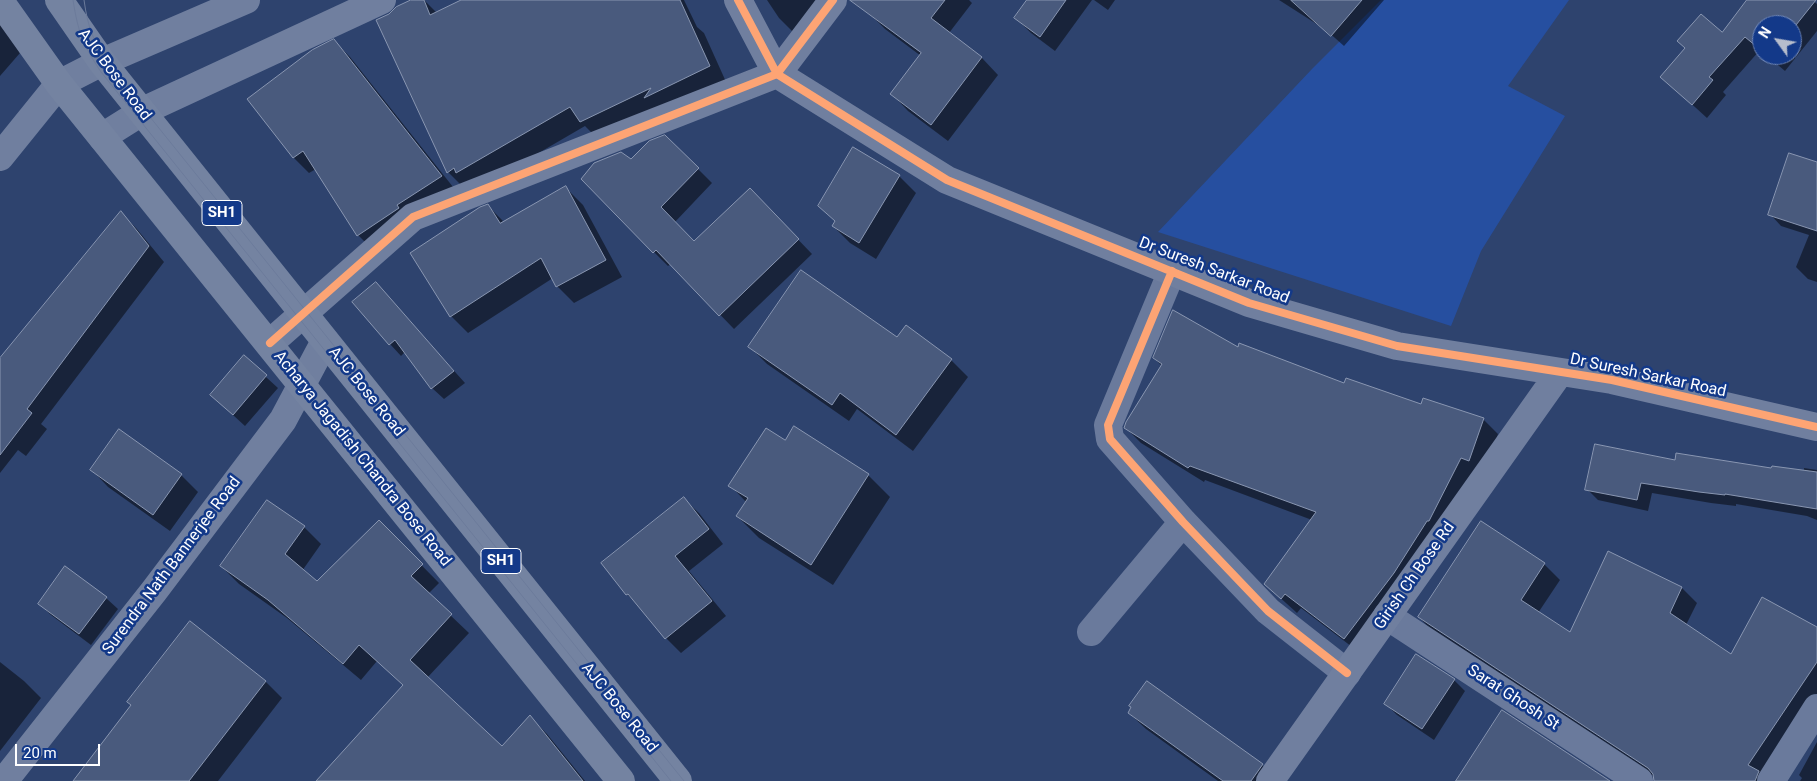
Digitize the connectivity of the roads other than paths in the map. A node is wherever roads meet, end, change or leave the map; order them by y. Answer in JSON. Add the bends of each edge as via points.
{"nodes":[{"id":1,"x":59,"y":0,"type":"edge"},
{"id":2,"x":76,"y":0,"type":"edge"},
{"id":3,"x":246,"y":0,"type":"edge"},
{"id":4,"x":382,"y":0,"type":"edge"},
{"id":5,"x":738,"y":0,"type":"edge"},
{"id":6,"x":833,"y":0,"type":"edge"},
{"id":7,"x":0,"y":1,"type":"edge"},
{"id":8,"x":80,"y":29,"type":"junction"},
{"id":9,"x":102,"y":62,"type":"junction"},
{"id":10,"x":777,"y":74,"type":"junction"},
{"id":11,"x":59,"y":84,"type":"junction"},
{"id":12,"x":141,"y":112,"type":"junction"},
{"id":13,"x":102,"y":137,"type":"junction"},
{"id":14,"x":0,"y":157,"type":"edge"},
{"id":15,"x":1172,"y":271,"type":"junction"},
{"id":16,"x":303,"y":314,"type":"junction"},
{"id":17,"x":325,"y":341,"type":"junction"},
{"id":18,"x":270,"y":344,"type":"junction"},
{"id":19,"x":1560,"y":372,"type":"junction"},
{"id":20,"x":302,"y":384,"type":"junction"},
{"id":21,"x":1817,"y":427,"type":"edge"},
{"id":22,"x":1183,"y":522,"type":"junction"},
{"id":23,"x":1387,"y":616,"type":"junction"},
{"id":24,"x":1092,"y":632,"type":"dead end"},
{"id":25,"x":1347,"y":673,"type":"junction"},
{"id":26,"x":1817,"y":708,"type":"edge"},
{"id":27,"x":4,"y":781,"type":"edge"},
{"id":28,"x":622,"y":781,"type":"edge"},
{"id":29,"x":678,"y":781,"type":"edge"},
{"id":30,"x":1270,"y":781,"type":"edge"},
{"id":31,"x":1639,"y":781,"type":"edge"},
{"id":32,"x":1771,"y":781,"type":"edge"}],
"edges":[{"from":1,"to":8,"type":"main road","name":"AJC Bose Road","number":"SH1"},
{"from":2,"to":8,"type":"street"},
{"from":3,"to":9,"type":"street"},
{"from":4,"to":12,"type":"street"},
{"from":5,"to":10,"type":"street"},
{"from":6,"to":10,"type":"street"},
{"from":7,"to":11,"type":"main road","name":"Acharya Jagadish Chandra Bose Road"},
{"from":8,"to":9,"type":"main road","name":"AJC Bose Road","number":"SH1"},
{"from":9,"to":11,"type":"street"},
{"from":9,"to":12,"type":"main road","name":"AJC Bose Road","number":"SH1"},
{"from":10,"to":15,"type":"street","name":"Dr Suresh Sarkar Road","via":[[947,180]]},
{"from":10,"to":16,"type":"street","via":[[412,217]]},
{"from":11,"to":13,"type":"main road","name":"Acharya Jagadish Chandra Bose Road"},
{"from":11,"to":14,"type":"street"},
{"from":12,"to":13,"type":"street"},
{"from":12,"to":16,"type":"main road","name":"AJC Bose Road","number":"SH1"},
{"from":13,"to":18,"type":"main road","name":"Acharya Jagadish Chandra Bose Road"},
{"from":15,"to":19,"type":"street","name":"Dr Suresh Sarkar Road","via":[[1249,303],[1397,346]]},
{"from":15,"to":22,"type":"street","via":[[1108,426],[1110,439]]},
{"from":16,"to":17,"type":"main road","name":"AJC Bose Road","number":"SH1"},
{"from":16,"to":18,"type":"street"},
{"from":17,"to":20,"type":"street","name":"Surendra Nath Bannerjee Road"},
{"from":17,"to":29,"type":"main road","name":"AJC Bose Road","number":"SH1"},
{"from":18,"to":20,"type":"main road","name":"Acharya Jagadish Chandra Bose Road"},
{"from":19,"to":21,"type":"street","name":"Dr Suresh Sarkar Road","via":[[1621,382]]},
{"from":19,"to":23,"type":"street","name":"Girish Ch Bose Rd"},
{"from":20,"to":27,"type":"street","name":"Surendra Nath Bannerjee Road","via":[[282,420],[154,591]]},
{"from":20,"to":28,"type":"main road","name":"Acharya Jagadish Chandra Bose Road"},
{"from":22,"to":24,"type":"street"},
{"from":22,"to":25,"type":"street","via":[[1268,611]]},
{"from":23,"to":25,"type":"street","name":"Girish Ch Bose Rd"},
{"from":23,"to":31,"type":"street","name":"Sarat Ghosh St"},
{"from":25,"to":30,"type":"street","name":"Girish Ch Bose Rd"},
{"from":26,"to":32,"type":"street"}]}
